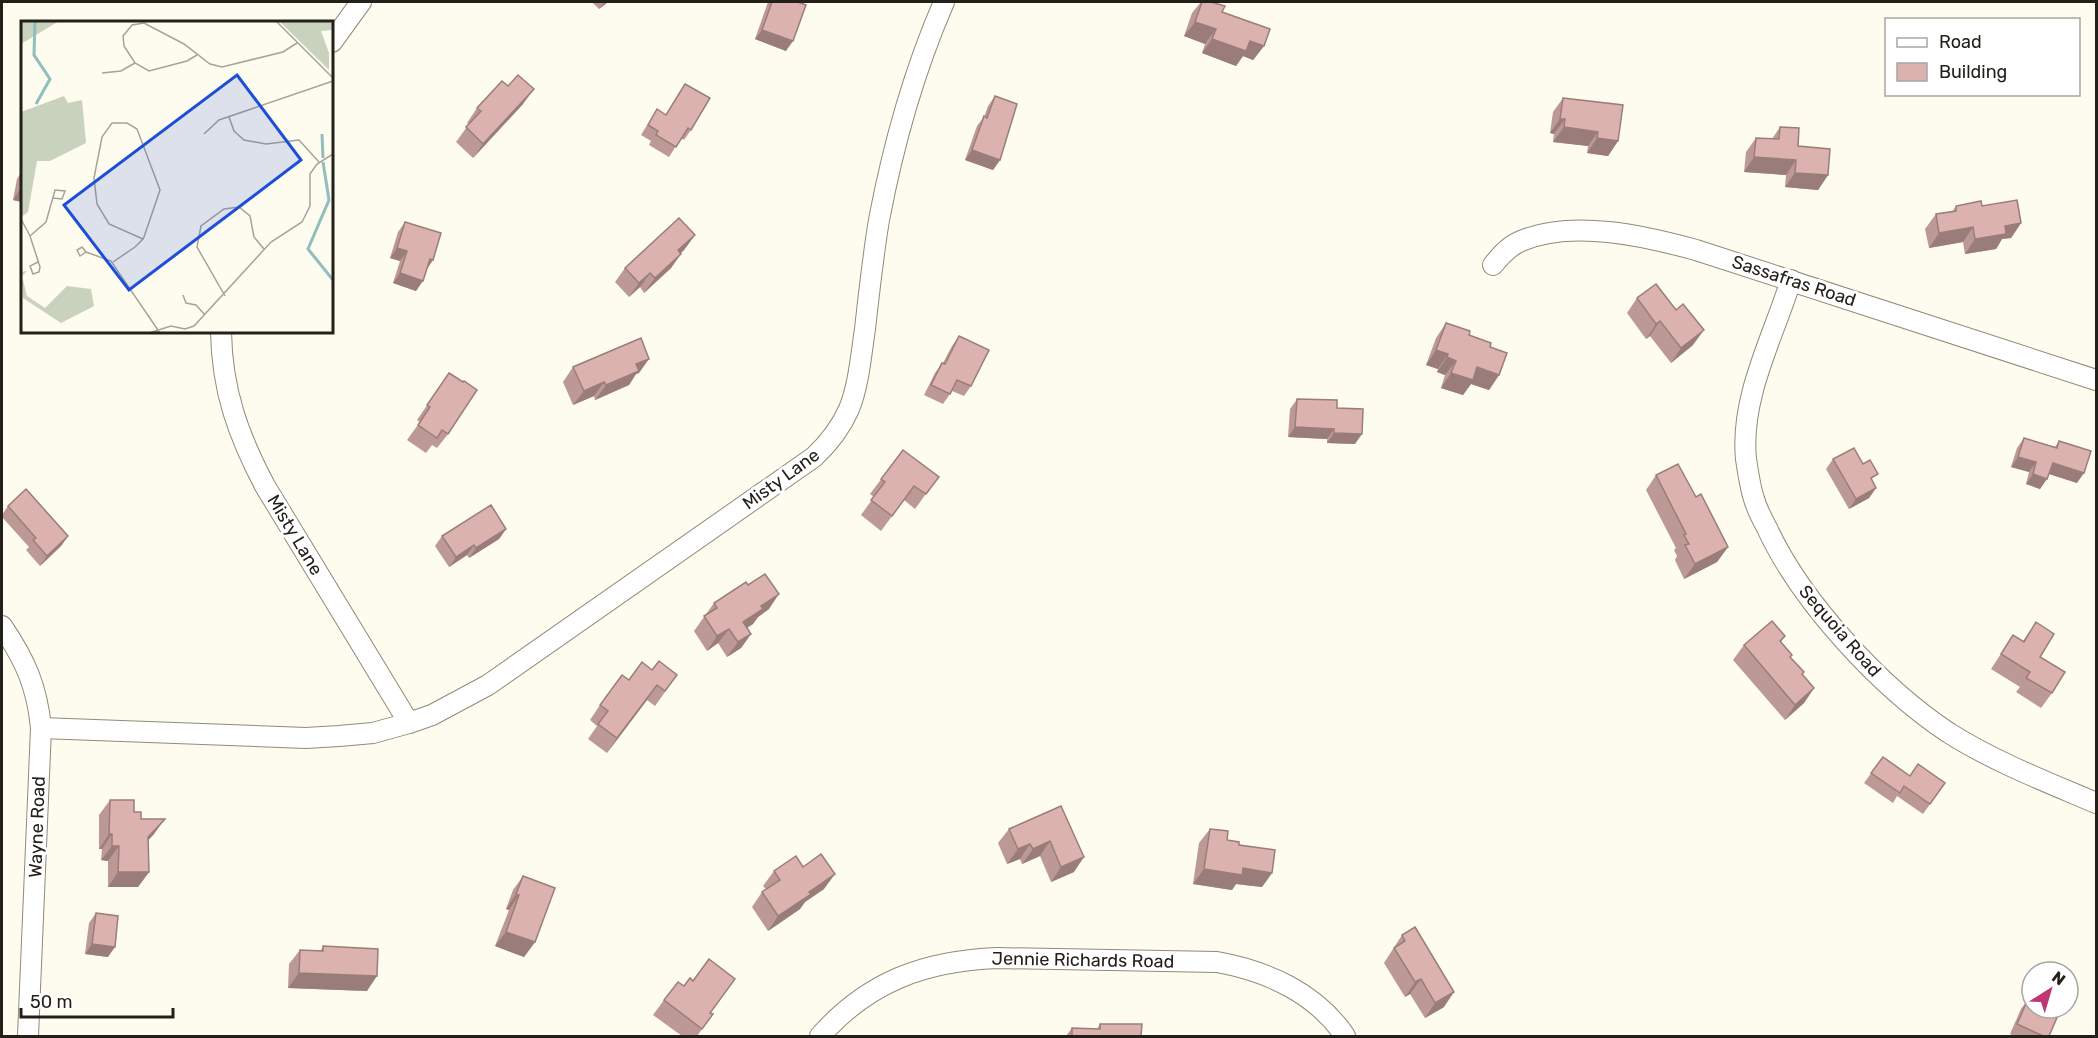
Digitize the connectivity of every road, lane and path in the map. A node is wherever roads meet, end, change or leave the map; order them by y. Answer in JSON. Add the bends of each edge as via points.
{"nodes":[{"id":1,"x":361,"y":2,"type":"edge"},
{"id":2,"x":944,"y":2,"type":"edge"},
{"id":3,"x":333,"y":41,"type":"edge"},
{"id":4,"x":1493,"y":265,"type":"dead end"},
{"id":5,"x":1791,"y":280,"type":"junction"},
{"id":6,"x":222,"y":333,"type":"edge"},
{"id":7,"x":2097,"y":380,"type":"edge"},
{"id":8,"x":2,"y":626,"type":"edge"},
{"id":9,"x":409,"y":723,"type":"junction"},
{"id":10,"x":41,"y":728,"type":"junction"},
{"id":11,"x":2097,"y":803,"type":"edge"},
{"id":12,"x":28,"y":1036,"type":"edge"},
{"id":13,"x":820,"y":1036,"type":"edge"},
{"id":14,"x":1345,"y":1036,"type":"edge"}],
"edges":[{"from":1,"to":3,"type":"street"},
{"from":2,"to":9,"type":"street","name":"Misty Lane","via":[[913,84],[879,220],[855,389],[848,410],[826,445],[805,464],[488,685]]},
{"from":4,"to":5,"type":"street","name":"Sassafras Road","via":[[1519,242],[1541,234],[1576,231],[1643,237]]},
{"from":5,"to":7,"type":"street","name":"Sassafras Road"},
{"from":5,"to":11,"type":"street","name":"Sequoia Road","via":[[1760,364],[1747,417],[1746,458],[1754,501],[1773,543],[1836,631],[1916,708],[1982,752]]},
{"from":6,"to":9,"type":"street","name":"Misty Lane","via":[[225,384],[251,460]]},
{"from":8,"to":10,"type":"street","name":"Wayne Road","via":[[34,684]]},
{"from":9,"to":10,"type":"street","name":"Misty Lane","via":[[373,733],[306,738]]},
{"from":10,"to":12,"type":"street","name":"Wayne Road"},
{"from":13,"to":14,"type":"street","name":"Jennie Richards Road","via":[[855,1003],[910,973],[938,964],[997,958],[1217,962],[1247,967],[1300,992]]}]}
